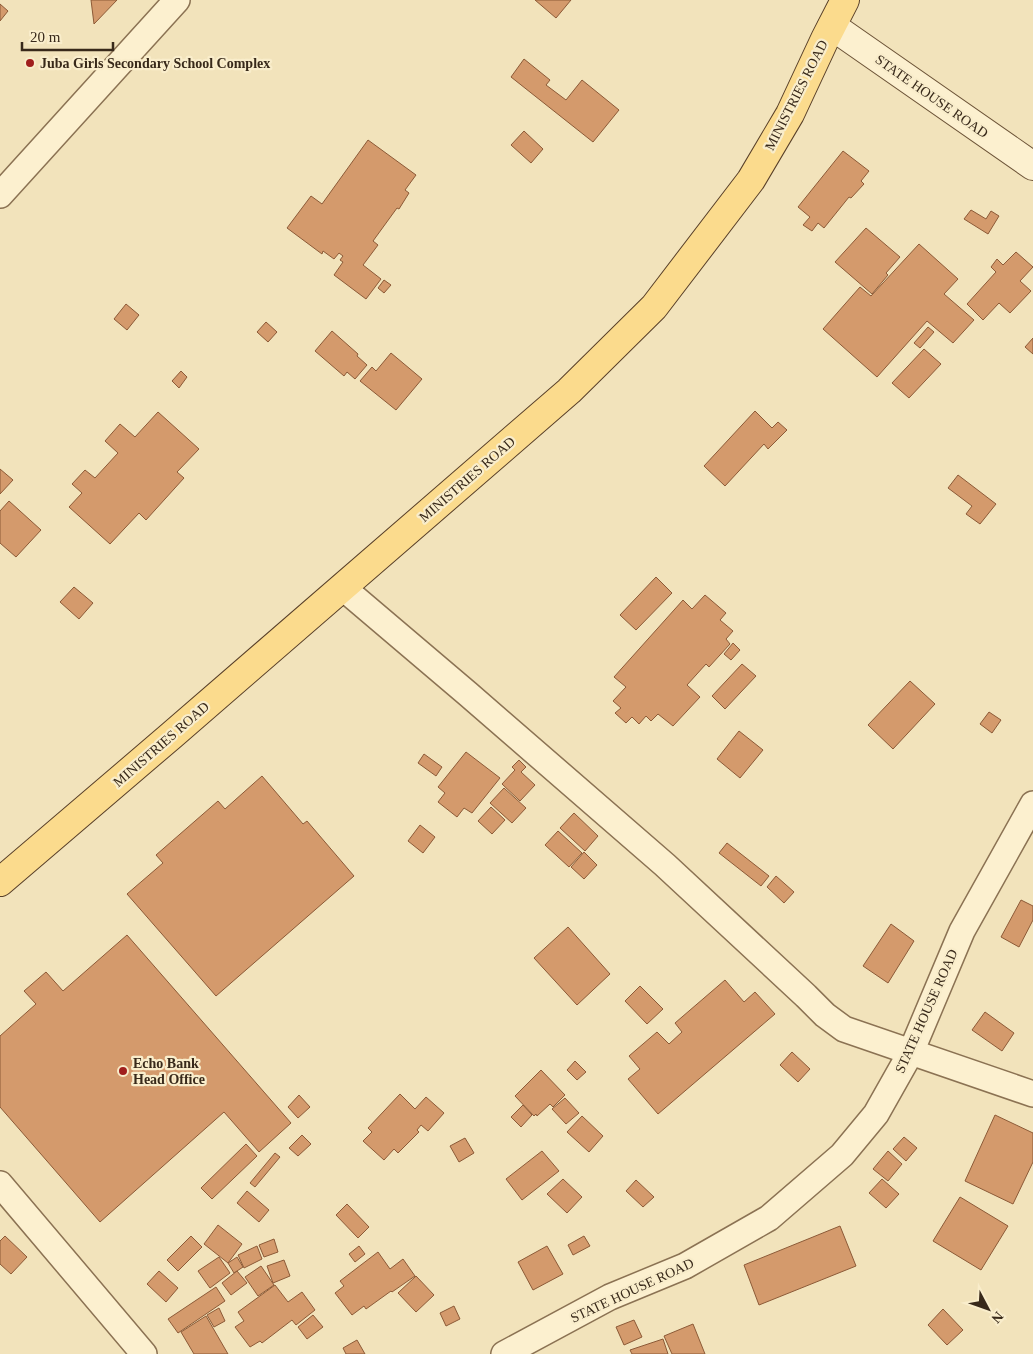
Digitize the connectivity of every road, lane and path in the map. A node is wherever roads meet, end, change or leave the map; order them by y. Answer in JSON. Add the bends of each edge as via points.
{"nodes":[{"id":1,"x":177,"y":0,"type":"edge"},
{"id":2,"x":845,"y":0,"type":"edge"},
{"id":3,"x":832,"y":26,"type":"junction"},
{"id":4,"x":1033,"y":166,"type":"edge"},
{"id":5,"x":0,"y":195,"type":"edge"},
{"id":6,"x":342,"y":587,"type":"junction"},
{"id":7,"x":1033,"y":804,"type":"edge"},
{"id":8,"x":0,"y":882,"type":"edge"},
{"id":9,"x":910,"y":1052,"type":"junction"},
{"id":10,"x":1033,"y":1094,"type":"edge"},
{"id":11,"x":0,"y":1184,"type":"edge"},
{"id":12,"x":144,"y":1354,"type":"edge"},
{"id":13,"x":504,"y":1354,"type":"edge"}],
"edges":[{"from":1,"to":5,"type":"street"},
{"from":2,"to":3,"type":"main road","name":"MINISTRIES ROAD"},
{"from":3,"to":4,"type":"main road","name":"STATE HOUSE ROAD"},
{"from":3,"to":6,"type":"main road","name":"MINISTRIES ROAD","via":[[790,114],[751,180],[654,307],[569,391]]},
{"from":6,"to":8,"type":"main road","name":"MINISTRIES ROAD"},
{"from":6,"to":9,"type":"street","via":[[665,865],[825,1015],[844,1029]]},
{"from":7,"to":9,"type":"street","name":"STATE HOUSE ROAD","via":[[962,930]]},
{"from":9,"to":10,"type":"street"},
{"from":9,"to":13,"type":"street","name":"STATE HOUSE ROAD","via":[[876,1114],[842,1155],[769,1218],[685,1266],[610,1297]]},
{"from":11,"to":12,"type":"street"}]}
